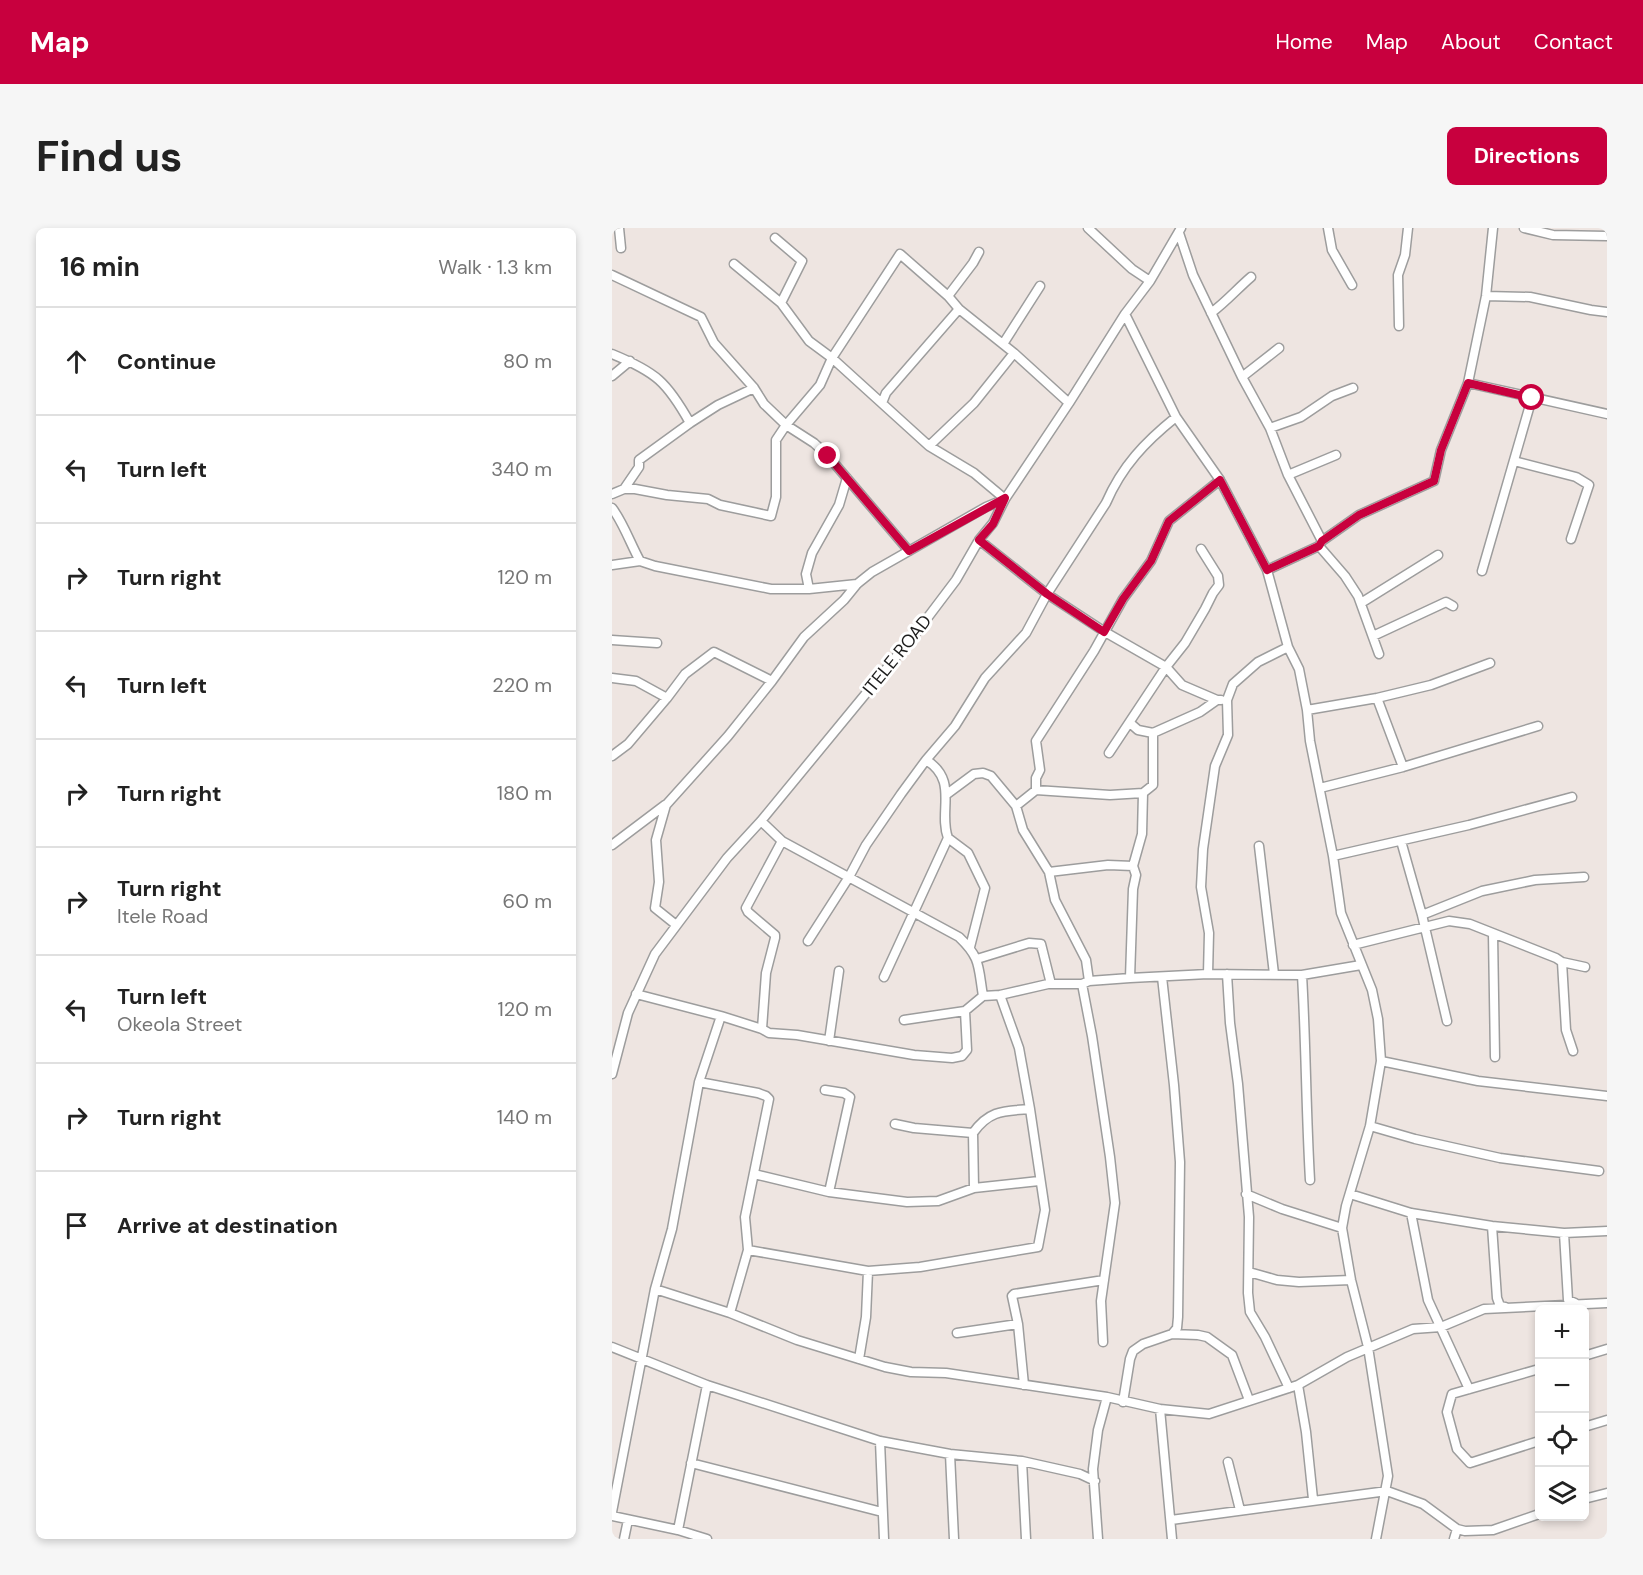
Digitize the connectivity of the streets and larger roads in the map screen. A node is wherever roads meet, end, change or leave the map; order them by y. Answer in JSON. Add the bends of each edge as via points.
{"nodes":[{"id":1,"x":619,"y":228,"type":"edge"},
{"id":2,"x":1088,"y":228,"type":"edge"},
{"id":3,"x":1328,"y":228,"type":"edge"},
{"id":4,"x":1408,"y":228,"type":"edge"},
{"id":5,"x":1494,"y":228,"type":"edge"},
{"id":6,"x":1524,"y":228,"type":"edge"},
{"id":7,"x":1180,"y":230,"type":"edge"},
{"id":8,"x":1607,"y":236,"type":"edge"},
{"id":9,"x":774,"y":238,"type":"dead end"},
{"id":10,"x":621,"y":248,"type":"dead end"},
{"id":11,"x":979,"y":252,"type":"dead end"},
{"id":12,"x":734,"y":264,"type":"dead end"},
{"id":13,"x":612,"y":275,"type":"edge"},
{"id":14,"x":1251,"y":277,"type":"dead end"},
{"id":15,"x":1150,"y":281,"type":"junction"},
{"id":16,"x":1352,"y":285,"type":"dead end"},
{"id":17,"x":1040,"y":286,"type":"dead end"},
{"id":18,"x":948,"y":296,"type":"junction"},
{"id":19,"x":1486,"y":296,"type":"junction"},
{"id":20,"x":782,"y":303,"type":"junction"},
{"id":21,"x":959,"y":309,"type":"junction"},
{"id":22,"x":1607,"y":312,"type":"edge"},
{"id":23,"x":1211,"y":313,"type":"junction"},
{"id":24,"x":1125,"y":314,"type":"junction"},
{"id":25,"x":1399,"y":326,"type":"dead end"},
{"id":26,"x":1003,"y":344,"type":"junction"},
{"id":27,"x":1279,"y":348,"type":"dead end"},
{"id":28,"x":1014,"y":353,"type":"junction"},
{"id":29,"x":612,"y":354,"type":"edge"},
{"id":30,"x":832,"y":358,"type":"junction"},
{"id":31,"x":630,"y":361,"type":"junction"},
{"id":32,"x":612,"y":376,"type":"edge"},
{"id":33,"x":1242,"y":377,"type":"junction"},
{"id":34,"x":1468,"y":383,"type":"junction"},
{"id":35,"x":754,"y":388,"type":"junction"},
{"id":36,"x":1353,"y":388,"type":"dead end"},
{"id":37,"x":886,"y":393,"type":"junction"},
{"id":38,"x":872,"y":394,"type":"junction"},
{"id":39,"x":1532,"y":398,"type":"junction"},
{"id":40,"x":882,"y":403,"type":"junction"},
{"id":41,"x":1069,"y":403,"type":"junction"},
{"id":42,"x":1607,"y":412,"type":"edge"},
{"id":43,"x":1176,"y":417,"type":"junction"},
{"id":44,"x":690,"y":423,"type":"junction"},
{"id":45,"x":786,"y":425,"type":"junction"},
{"id":46,"x":1270,"y":428,"type":"junction"},
{"id":47,"x":929,"y":446,"type":"junction"},
{"id":48,"x":1336,"y":455,"type":"dead end"},
{"id":49,"x":1514,"y":461,"type":"junction"},
{"id":50,"x":1288,"y":475,"type":"junction"},
{"id":51,"x":847,"y":478,"type":"junction"},
{"id":52,"x":629,"y":480,"type":"junction"},
{"id":53,"x":1220,"y":480,"type":"junction"},
{"id":54,"x":624,"y":489,"type":"junction"},
{"id":55,"x":635,"y":489,"type":"junction"},
{"id":56,"x":612,"y":494,"type":"edge"},
{"id":57,"x":1005,"y":498,"type":"junction"},
{"id":58,"x":612,"y":508,"type":"edge"},
{"id":59,"x":1571,"y":539,"type":"dead end"},
{"id":60,"x":979,"y":540,"type":"junction"},
{"id":61,"x":1321,"y":544,"type":"junction"},
{"id":62,"x":1201,"y":549,"type":"dead end"},
{"id":63,"x":909,"y":551,"type":"junction"},
{"id":64,"x":1438,"y":555,"type":"dead end"},
{"id":65,"x":640,"y":561,"type":"junction"},
{"id":66,"x":612,"y":565,"type":"edge"},
{"id":67,"x":1267,"y":570,"type":"junction"},
{"id":68,"x":1482,"y":572,"type":"dead end"},
{"id":69,"x":857,"y":584,"type":"junction"},
{"id":70,"x":809,"y":589,"type":"junction"},
{"id":71,"x":1047,"y":594,"type":"junction"},
{"id":72,"x":1361,"y":603,"type":"junction"},
{"id":73,"x":1453,"y":606,"type":"dead end"},
{"id":74,"x":1104,"y":632,"type":"junction"},
{"id":75,"x":1372,"y":636,"type":"junction"},
{"id":76,"x":612,"y":640,"type":"edge"},
{"id":77,"x":657,"y":643,"type":"dead end"},
{"id":78,"x":1288,"y":647,"type":"junction"},
{"id":79,"x":1380,"y":654,"type":"dead end"},
{"id":80,"x":1490,"y":663,"type":"dead end"},
{"id":81,"x":1166,"y":667,"type":"junction"},
{"id":82,"x":612,"y":678,"type":"edge"},
{"id":83,"x":772,"y":681,"type":"junction"},
{"id":84,"x":667,"y":698,"type":"junction"},
{"id":85,"x":1377,"y":698,"type":"junction"},
{"id":86,"x":1217,"y":700,"type":"junction"},
{"id":87,"x":1227,"y":700,"type":"junction"},
{"id":88,"x":1307,"y":710,"type":"junction"},
{"id":89,"x":1130,"y":723,"type":"junction"},
{"id":90,"x":1538,"y":726,"type":"dead end"},
{"id":91,"x":1153,"y":734,"type":"junction"},
{"id":92,"x":1109,"y":753,"type":"dead end"},
{"id":93,"x":612,"y":756,"type":"edge"},
{"id":94,"x":926,"y":760,"type":"junction"},
{"id":95,"x":1403,"y":767,"type":"junction"},
{"id":96,"x":1320,"y":788,"type":"junction"},
{"id":97,"x":1036,"y":790,"type":"junction"},
{"id":98,"x":1143,"y":793,"type":"junction"},
{"id":99,"x":947,"y":794,"type":"junction"},
{"id":100,"x":1572,"y":798,"type":"dead end"},
{"id":101,"x":666,"y":805,"type":"junction"},
{"id":102,"x":1016,"y":806,"type":"junction"},
{"id":103,"x":761,"y":821,"type":"junction"},
{"id":104,"x":948,"y":838,"type":"junction"},
{"id":105,"x":1401,"y":840,"type":"junction"},
{"id":106,"x":782,"y":841,"type":"junction"},
{"id":107,"x":612,"y":845,"type":"edge"},
{"id":108,"x":1259,"y":846,"type":"dead end"},
{"id":109,"x":1333,"y":856,"type":"junction"},
{"id":110,"x":1132,"y":866,"type":"junction"},
{"id":111,"x":1049,"y":872,"type":"junction"},
{"id":112,"x":849,"y":877,"type":"junction"},
{"id":113,"x":1584,"y":877,"type":"dead end"},
{"id":114,"x":913,"y":913,"type":"junction"},
{"id":115,"x":1422,"y":915,"type":"junction"},
{"id":116,"x":675,"y":924,"type":"junction"},
{"id":117,"x":1426,"y":928,"type":"junction"},
{"id":118,"x":1493,"y":934,"type":"junction"},
{"id":119,"x":808,"y":941,"type":"dead end"},
{"id":120,"x":1353,"y":945,"type":"junction"},
{"id":121,"x":970,"y":947,"type":"junction"},
{"id":122,"x":977,"y":959,"type":"junction"},
{"id":123,"x":1562,"y":962,"type":"junction"},
{"id":124,"x":1361,"y":965,"type":"junction"},
{"id":125,"x":1585,"y":967,"type":"dead end"},
{"id":126,"x":839,"y":971,"type":"dead end"},
{"id":127,"x":1208,"y":974,"type":"junction"},
{"id":128,"x":1227,"y":974,"type":"junction"},
{"id":129,"x":1274,"y":974,"type":"junction"},
{"id":130,"x":1302,"y":975,"type":"junction"},
{"id":131,"x":884,"y":977,"type":"dead end"},
{"id":132,"x":1162,"y":977,"type":"junction"},
{"id":133,"x":1130,"y":978,"type":"junction"},
{"id":134,"x":1085,"y":982,"type":"junction"},
{"id":135,"x":1048,"y":984,"type":"junction"},
{"id":136,"x":636,"y":994,"type":"junction"},
{"id":137,"x":1000,"y":995,"type":"junction"},
{"id":138,"x":983,"y":996,"type":"junction"},
{"id":139,"x":965,"y":1011,"type":"junction"},
{"id":140,"x":721,"y":1016,"type":"junction"},
{"id":141,"x":904,"y":1020,"type":"dead end"},
{"id":142,"x":1447,"y":1021,"type":"dead end"},
{"id":143,"x":762,"y":1029,"type":"junction"},
{"id":144,"x":829,"y":1041,"type":"junction"},
{"id":145,"x":1573,"y":1051,"type":"dead end"},
{"id":146,"x":1495,"y":1056,"type":"dead end"},
{"id":147,"x":1381,"y":1061,"type":"junction"},
{"id":148,"x":612,"y":1074,"type":"edge"},
{"id":149,"x":699,"y":1082,"type":"junction"},
{"id":150,"x":825,"y":1090,"type":"dead end"},
{"id":151,"x":1596,"y":1095,"type":"dead end"},
{"id":152,"x":1030,"y":1109,"type":"junction"},
{"id":153,"x":895,"y":1124,"type":"dead end"},
{"id":154,"x":1370,"y":1126,"type":"junction"},
{"id":155,"x":973,"y":1133,"type":"junction"},
{"id":156,"x":1599,"y":1172,"type":"dead end"},
{"id":157,"x":754,"y":1174,"type":"junction"},
{"id":158,"x":1310,"y":1180,"type":"dead end"},
{"id":159,"x":1040,"y":1181,"type":"junction"},
{"id":160,"x":974,"y":1188,"type":"junction"},
{"id":161,"x":829,"y":1192,"type":"junction"},
{"id":162,"x":1246,"y":1194,"type":"junction"},
{"id":163,"x":1350,"y":1194,"type":"junction"},
{"id":164,"x":1411,"y":1213,"type":"junction"},
{"id":165,"x":1492,"y":1226,"type":"junction"},
{"id":166,"x":1342,"y":1228,"type":"junction"},
{"id":167,"x":1607,"y":1231,"type":"edge"},
{"id":168,"x":1564,"y":1233,"type":"junction"},
{"id":169,"x":748,"y":1250,"type":"junction"},
{"id":170,"x":868,"y":1271,"type":"junction"},
{"id":171,"x":1249,"y":1272,"type":"junction"},
{"id":172,"x":1104,"y":1280,"type":"junction"},
{"id":173,"x":1350,"y":1280,"type":"junction"},
{"id":174,"x":656,"y":1289,"type":"junction"},
{"id":175,"x":1607,"y":1303,"type":"edge"},
{"id":176,"x":1576,"y":1304,"type":"junction"},
{"id":177,"x":1508,"y":1307,"type":"junction"},
{"id":178,"x":730,"y":1313,"type":"junction"},
{"id":179,"x":1018,"y":1324,"type":"junction"},
{"id":180,"x":1441,"y":1327,"type":"junction"},
{"id":181,"x":957,"y":1333,"type":"dead end"},
{"id":182,"x":1172,"y":1334,"type":"junction"},
{"id":183,"x":1103,"y":1342,"type":"dead end"},
{"id":184,"x":612,"y":1347,"type":"edge"},
{"id":185,"x":1368,"y":1347,"type":"junction"},
{"id":186,"x":1607,"y":1349,"type":"edge"},
{"id":187,"x":1589,"y":1354,"type":"edge"},
{"id":188,"x":642,"y":1359,"type":"junction"},
{"id":189,"x":859,"y":1359,"type":"junction"},
{"id":190,"x":1535,"y":1370,"type":"edge"},
{"id":191,"x":1024,"y":1384,"type":"junction"},
{"id":192,"x":707,"y":1385,"type":"junction"},
{"id":193,"x":1294,"y":1387,"type":"junction"},
{"id":194,"x":1469,"y":1389,"type":"junction"},
{"id":195,"x":1107,"y":1397,"type":"junction"},
{"id":196,"x":1249,"y":1400,"type":"junction"},
{"id":197,"x":1123,"y":1402,"type":"junction"},
{"id":198,"x":1160,"y":1409,"type":"junction"},
{"id":199,"x":1607,"y":1420,"type":"edge"},
{"id":200,"x":1589,"y":1425,"type":"edge"},
{"id":201,"x":880,"y":1442,"type":"junction"},
{"id":202,"x":1535,"y":1442,"type":"edge"},
{"id":203,"x":950,"y":1454,"type":"junction"},
{"id":204,"x":1022,"y":1461,"type":"junction"},
{"id":205,"x":1228,"y":1462,"type":"dead end"},
{"id":206,"x":691,"y":1463,"type":"junction"},
{"id":207,"x":1093,"y":1469,"type":"junction"},
{"id":208,"x":1080,"y":1474,"type":"junction"},
{"id":209,"x":1095,"y":1481,"type":"junction"},
{"id":210,"x":1387,"y":1491,"type":"junction"},
{"id":211,"x":1607,"y":1493,"type":"edge"},
{"id":212,"x":1589,"y":1498,"type":"edge"},
{"id":213,"x":1313,"y":1499,"type":"junction"},
{"id":214,"x":1240,"y":1510,"type":"junction"},
{"id":215,"x":882,"y":1512,"type":"junction"},
{"id":216,"x":612,"y":1514,"type":"edge"},
{"id":217,"x":1535,"y":1515,"type":"edge"},
{"id":218,"x":628,"y":1520,"type":"junction"},
{"id":219,"x":1171,"y":1520,"type":"junction"},
{"id":220,"x":1457,"y":1529,"type":"junction"},
{"id":221,"x":678,"y":1530,"type":"junction"},
{"id":222,"x":696,"y":1537,"type":"edge"},
{"id":223,"x":624,"y":1539,"type":"edge"},
{"id":224,"x":707,"y":1539,"type":"edge"},
{"id":225,"x":884,"y":1539,"type":"edge"},
{"id":226,"x":954,"y":1539,"type":"edge"},
{"id":227,"x":1026,"y":1539,"type":"edge"},
{"id":228,"x":1098,"y":1539,"type":"edge"},
{"id":229,"x":1172,"y":1539,"type":"edge"},
{"id":230,"x":1376,"y":1539,"type":"edge"},
{"id":231,"x":1454,"y":1539,"type":"edge"}],
"edges":[{"from":1,"to":10,"type":"street"},
{"from":2,"to":15,"type":"street"},
{"from":3,"to":16,"type":"street","via":[[1332,250]]},
{"from":4,"to":25,"type":"street","via":[[1398,275]]},
{"from":5,"to":19,"type":"street"},
{"from":6,"to":8,"type":"street","via":[[1553,235]]},
{"from":7,"to":15,"type":"street","name":"ITELE ROAD"},
{"from":7,"to":23,"type":"street","via":[[1193,274]]},
{"from":9,"to":20,"type":"street","via":[[802,261]]},
{"from":11,"to":18,"type":"street"},
{"from":12,"to":20,"type":"street"},
{"from":13,"to":35,"type":"street","via":[[701,317],[714,343]]},
{"from":14,"to":23,"type":"street"},
{"from":15,"to":24,"type":"street","name":"ITELE ROAD"},
{"from":17,"to":26,"type":"street"},
{"from":18,"to":21,"type":"street"},
{"from":18,"to":30,"type":"street","via":[[900,254]]},
{"from":19,"to":22,"type":"street","via":[[1530,297]]},
{"from":19,"to":34,"type":"street"},
{"from":20,"to":30,"type":"street","via":[[809,341]]},
{"from":21,"to":26,"type":"street"},
{"from":21,"to":37,"type":"street"},
{"from":23,"to":33,"type":"street"},
{"from":24,"to":41,"type":"street","name":"ITELE ROAD"},
{"from":24,"to":43,"type":"street"},
{"from":26,"to":28,"type":"street"},
{"from":27,"to":33,"type":"street"},
{"from":28,"to":41,"type":"street"},
{"from":28,"to":47,"type":"street","via":[[974,403]]},
{"from":29,"to":31,"type":"street"},
{"from":30,"to":38,"type":"street"},
{"from":30,"to":45,"type":"street","via":[[820,385]]},
{"from":31,"to":32,"type":"street"},
{"from":31,"to":44,"type":"street","via":[[662,381]]},
{"from":33,"to":46,"type":"street"},
{"from":34,"to":39,"type":"street"},
{"from":34,"to":61,"type":"street","via":[[1441,450],[1434,481],[1359,515]]},
{"from":35,"to":44,"type":"street"},
{"from":35,"to":45,"type":"street"},
{"from":36,"to":46,"type":"street","via":[[1332,396],[1301,417]]},
{"from":37,"to":38,"type":"street"},
{"from":37,"to":40,"type":"street"},
{"from":38,"to":40,"type":"street"},
{"from":39,"to":42,"type":"street"},
{"from":39,"to":49,"type":"street"},
{"from":40,"to":47,"type":"street"},
{"from":41,"to":57,"type":"street","name":"ITELE ROAD"},
{"from":43,"to":53,"type":"street"},
{"from":43,"to":71,"type":"street","via":[[1138,450]]},
{"from":44,"to":52,"type":"street","via":[[639,460],[639,467]]},
{"from":45,"to":51,"type":"street","via":[[814,443]]},
{"from":45,"to":55,"type":"street","via":[[776,440],[776,497],[771,516],[708,499]]},
{"from":46,"to":50,"type":"street"},
{"from":47,"to":57,"type":"street","via":[[975,473]]},
{"from":48,"to":50,"type":"street"},
{"from":49,"to":59,"type":"street","via":[[1576,477],[1589,485]]},
{"from":49,"to":68,"type":"street"},
{"from":50,"to":61,"type":"street"},
{"from":51,"to":63,"type":"street"},
{"from":51,"to":70,"type":"street","via":[[839,505],[812,553],[806,574]]},
{"from":52,"to":54,"type":"street"},
{"from":52,"to":55,"type":"street"},
{"from":53,"to":67,"type":"street"},
{"from":53,"to":74,"type":"street","via":[[1169,521],[1151,561]]},
{"from":54,"to":55,"type":"street"},
{"from":54,"to":56,"type":"street"},
{"from":57,"to":60,"type":"street","name":"ITELE ROAD","via":[[993,524]]},
{"from":57,"to":63,"type":"street"},
{"from":58,"to":65,"type":"street"},
{"from":60,"to":71,"type":"street"},
{"from":60,"to":103,"type":"street","name":"ITELE ROAD","via":[[956,580],[919,629]]},
{"from":61,"to":67,"type":"street"},
{"from":61,"to":72,"type":"street"},
{"from":62,"to":81,"type":"street","via":[[1218,576],[1219,585]]},
{"from":63,"to":69,"type":"street"},
{"from":64,"to":72,"type":"street"},
{"from":65,"to":66,"type":"street"},
{"from":65,"to":70,"type":"street","via":[[771,590]]},
{"from":67,"to":78,"type":"street"},
{"from":69,"to":70,"type":"street"},
{"from":69,"to":83,"type":"street","via":[[804,637]]},
{"from":71,"to":74,"type":"street"},
{"from":71,"to":94,"type":"street","via":[[1026,633],[985,678],[955,726]]},
{"from":72,"to":75,"type":"street"},
{"from":73,"to":75,"type":"street","via":[[1446,602]]},
{"from":74,"to":81,"type":"street"},
{"from":74,"to":97,"type":"street","via":[[1036,741],[1040,770]]},
{"from":75,"to":79,"type":"street"},
{"from":76,"to":77,"type":"street"},
{"from":78,"to":87,"type":"street","via":[[1258,662],[1233,684]]},
{"from":78,"to":88,"type":"street","via":[[1299,669]]},
{"from":80,"to":85,"type":"street","via":[[1431,685]]},
{"from":81,"to":86,"type":"street","via":[[1182,685]]},
{"from":81,"to":89,"type":"street"},
{"from":82,"to":84,"type":"street","via":[[636,681]]},
{"from":83,"to":84,"type":"street","via":[[714,652],[685,674]]},
{"from":83,"to":101,"type":"street"},
{"from":84,"to":93,"type":"street","via":[[628,744]]},
{"from":85,"to":88,"type":"street"},
{"from":85,"to":95,"type":"street"},
{"from":86,"to":87,"type":"street"},
{"from":86,"to":91,"type":"street"},
{"from":87,"to":127,"type":"street","via":[[1228,735],[1215,766],[1203,849]]},
{"from":88,"to":96,"type":"street"},
{"from":89,"to":91,"type":"street"},
{"from":89,"to":92,"type":"street"},
{"from":90,"to":95,"type":"street"},
{"from":91,"to":98,"type":"street","via":[[1153,785]]},
{"from":94,"to":99,"type":"street","via":[[936,766]]},
{"from":94,"to":112,"type":"street","via":[[866,845]]},
{"from":95,"to":96,"type":"street"},
{"from":96,"to":109,"type":"street"},
{"from":97,"to":98,"type":"street"},
{"from":97,"to":102,"type":"street"},
{"from":98,"to":110,"type":"street","via":[[1142,834]]},
{"from":99,"to":102,"type":"street","via":[[983,772]]},
{"from":99,"to":104,"type":"street"},
{"from":100,"to":105,"type":"street"},
{"from":101,"to":107,"type":"street"},
{"from":101,"to":116,"type":"street","via":[[656,840],[659,882],[655,908]]},
{"from":102,"to":111,"type":"street","via":[[1023,830]]},
{"from":103,"to":106,"type":"street"},
{"from":103,"to":116,"type":"street","name":"ITELE ROAD"},
{"from":104,"to":114,"type":"street"},
{"from":104,"to":121,"type":"street","via":[[968,853],[985,888]]},
{"from":105,"to":109,"type":"street"},
{"from":105,"to":115,"type":"street"},
{"from":106,"to":112,"type":"street"},
{"from":106,"to":143,"type":"street","via":[[746,909],[775,938],[766,973]]},
{"from":108,"to":129,"type":"street"},
{"from":109,"to":120,"type":"street","via":[[1341,913]]},
{"from":110,"to":111,"type":"street"},
{"from":110,"to":133,"type":"street","via":[[1136,875]]},
{"from":111,"to":134,"type":"street","via":[[1055,900],[1086,960]]},
{"from":112,"to":114,"type":"street"},
{"from":112,"to":119,"type":"street"},
{"from":113,"to":115,"type":"street","via":[[1534,880],[1482,891]]},
{"from":114,"to":121,"type":"street"},
{"from":114,"to":131,"type":"street"},
{"from":115,"to":117,"type":"street"},
{"from":116,"to":136,"type":"street","name":"ITELE ROAD"},
{"from":117,"to":118,"type":"street","via":[[1449,921],[1470,924]]},
{"from":117,"to":120,"type":"street"},
{"from":117,"to":142,"type":"street"},
{"from":118,"to":123,"type":"street"},
{"from":118,"to":146,"type":"street"},
{"from":120,"to":124,"type":"street"},
{"from":121,"to":122,"type":"street"},
{"from":122,"to":135,"type":"street","via":[[1029,943],[1041,944]]},
{"from":122,"to":138,"type":"street"},
{"from":123,"to":125,"type":"street"},
{"from":123,"to":145,"type":"street","via":[[1566,1030]]},
{"from":124,"to":130,"type":"street"},
{"from":124,"to":147,"type":"street","via":[[1372,990]]},
{"from":126,"to":144,"type":"street"},
{"from":127,"to":128,"type":"street"},
{"from":127,"to":132,"type":"street"},
{"from":128,"to":129,"type":"street"},
{"from":128,"to":162,"type":"street"},
{"from":129,"to":130,"type":"street"},
{"from":130,"to":158,"type":"street"},
{"from":132,"to":133,"type":"street"},
{"from":132,"to":182,"type":"street","via":[[1180,1162],[1178,1317]]},
{"from":133,"to":134,"type":"street"},
{"from":134,"to":135,"type":"street"},
{"from":134,"to":172,"type":"street","via":[[1115,1203]]},
{"from":135,"to":137,"type":"street"},
{"from":136,"to":140,"type":"street"},
{"from":136,"to":148,"type":"street","name":"ITELE ROAD"},
{"from":137,"to":138,"type":"street"},
{"from":137,"to":152,"type":"street","via":[[1019,1048]]},
{"from":138,"to":139,"type":"street"},
{"from":139,"to":141,"type":"street"},
{"from":139,"to":144,"type":"street","via":[[968,1050],[962,1056],[914,1055]]},
{"from":140,"to":143,"type":"street"},
{"from":140,"to":149,"type":"street"},
{"from":143,"to":144,"type":"street"},
{"from":147,"to":151,"type":"street","via":[[1478,1081],[1607,1096]]},
{"from":147,"to":154,"type":"street"},
{"from":149,"to":157,"type":"street","via":[[758,1093],[769,1100]]},
{"from":149,"to":174,"type":"street","via":[[672,1229]]},
{"from":150,"to":161,"type":"street","via":[[850,1097]]},
{"from":152,"to":155,"type":"street","via":[[996,1112],[981,1121]]},
{"from":152,"to":159,"type":"street"},
{"from":153,"to":155,"type":"street"},
{"from":154,"to":156,"type":"street","via":[[1500,1158]]},
{"from":154,"to":163,"type":"street"},
{"from":155,"to":160,"type":"street"},
{"from":157,"to":161,"type":"street"},
{"from":157,"to":169,"type":"street","via":[[745,1217]]},
{"from":159,"to":160,"type":"street"},
{"from":159,"to":170,"type":"street","via":[[1045,1210],[1038,1247]]},
{"from":160,"to":161,"type":"street","via":[[938,1201],[907,1202]]},
{"from":162,"to":166,"type":"street"},
{"from":162,"to":171,"type":"street"},
{"from":163,"to":164,"type":"street"},
{"from":163,"to":166,"type":"street"},
{"from":164,"to":165,"type":"street"},
{"from":164,"to":180,"type":"street","via":[[1428,1300]]},
{"from":165,"to":168,"type":"street"},
{"from":165,"to":177,"type":"street","via":[[1497,1298],[1500,1306]]},
{"from":166,"to":173,"type":"street"},
{"from":167,"to":168,"type":"street"},
{"from":168,"to":176,"type":"street","via":[[1568,1300]]},
{"from":169,"to":170,"type":"street"},
{"from":169,"to":178,"type":"street"},
{"from":170,"to":189,"type":"street"},
{"from":171,"to":173,"type":"street","via":[[1299,1282]]},
{"from":171,"to":193,"type":"street","via":[[1250,1312]]},
{"from":172,"to":179,"type":"street","via":[[1014,1294]]},
{"from":172,"to":183,"type":"street"},
{"from":173,"to":185,"type":"street"},
{"from":174,"to":178,"type":"street"},
{"from":174,"to":188,"type":"street"},
{"from":175,"to":176,"type":"street"},
{"from":176,"to":177,"type":"street"},
{"from":177,"to":180,"type":"street","via":[[1484,1309]]},
{"from":178,"to":189,"type":"street"},
{"from":179,"to":181,"type":"street"},
{"from":179,"to":191,"type":"street"},
{"from":180,"to":185,"type":"street","via":[[1413,1329]]},
{"from":180,"to":194,"type":"street"},
{"from":182,"to":196,"type":"street","via":[[1207,1337],[1232,1355]]},
{"from":182,"to":197,"type":"street","via":[[1134,1351]]},
{"from":184,"to":188,"type":"street"},
{"from":185,"to":193,"type":"street"},
{"from":185,"to":210,"type":"street"},
{"from":186,"to":187,"type":"street"},
{"from":188,"to":192,"type":"street"},
{"from":188,"to":216,"type":"street"},
{"from":189,"to":191,"type":"street","via":[[911,1372]]},
{"from":190,"to":194,"type":"street"},
{"from":191,"to":195,"type":"street"},
{"from":192,"to":201,"type":"street"},
{"from":192,"to":206,"type":"street"},
{"from":193,"to":196,"type":"street"},
{"from":193,"to":213,"type":"street","via":[[1306,1432]]},
{"from":194,"to":202,"type":"street","via":[[1452,1394],[1447,1412],[1457,1449],[1470,1463]]},
{"from":195,"to":197,"type":"street"},
{"from":195,"to":207,"type":"street"},
{"from":196,"to":198,"type":"street","via":[[1209,1414]]},
{"from":197,"to":198,"type":"street"},
{"from":198,"to":219,"type":"street"},
{"from":199,"to":200,"type":"street"},
{"from":201,"to":203,"type":"street"},
{"from":201,"to":215,"type":"street"},
{"from":203,"to":204,"type":"street"},
{"from":203,"to":226,"type":"street"},
{"from":204,"to":208,"type":"street"},
{"from":204,"to":227,"type":"street"},
{"from":205,"to":214,"type":"street"},
{"from":206,"to":215,"type":"street"},
{"from":206,"to":221,"type":"street"},
{"from":207,"to":208,"type":"street"},
{"from":207,"to":209,"type":"street"},
{"from":208,"to":209,"type":"street"},
{"from":209,"to":228,"type":"street"},
{"from":210,"to":213,"type":"street"},
{"from":210,"to":220,"type":"street","via":[[1423,1504]]},
{"from":210,"to":230,"type":"street"},
{"from":211,"to":212,"type":"street"},
{"from":213,"to":214,"type":"street"},
{"from":214,"to":219,"type":"street"},
{"from":215,"to":225,"type":"street"},
{"from":216,"to":218,"type":"street"},
{"from":217,"to":220,"type":"street","via":[[1483,1532]]},
{"from":218,"to":221,"type":"street"},
{"from":218,"to":223,"type":"street"},
{"from":219,"to":229,"type":"street"},
{"from":220,"to":231,"type":"street"},
{"from":221,"to":222,"type":"street"},
{"from":222,"to":224,"type":"street"}]}
